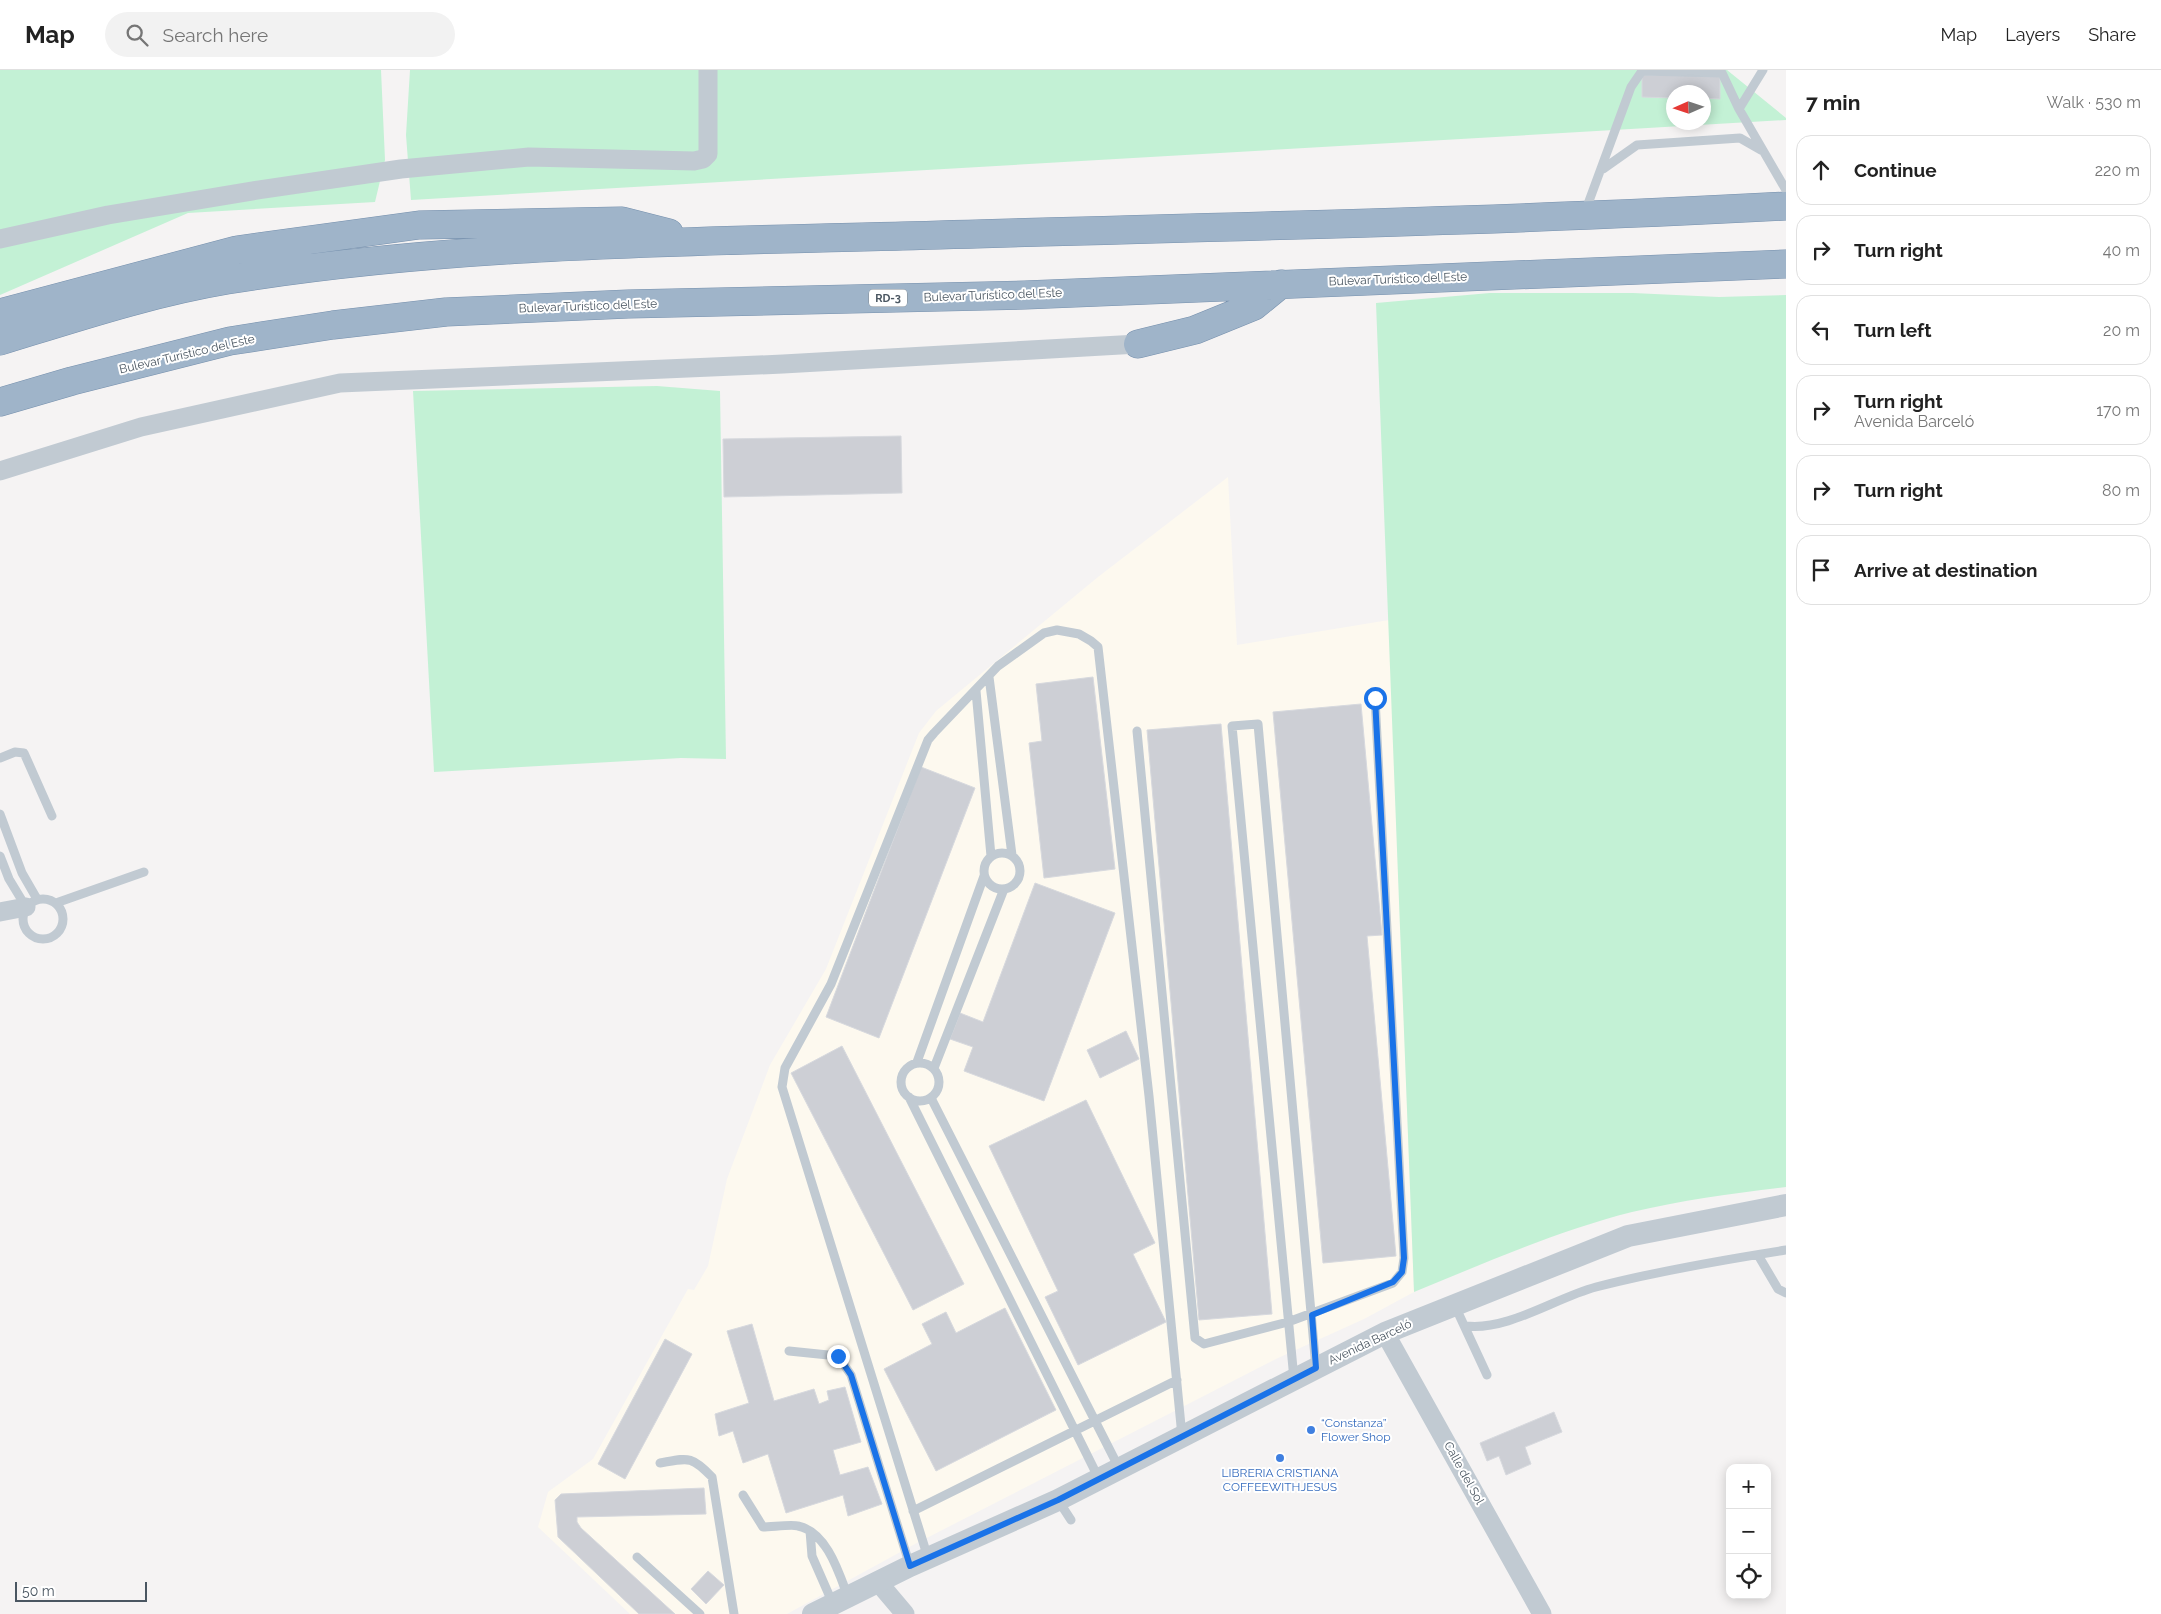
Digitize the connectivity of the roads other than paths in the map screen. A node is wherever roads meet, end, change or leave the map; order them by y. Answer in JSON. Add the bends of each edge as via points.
{"nodes":[{"id":1,"x":708,"y":70,"type":"edge"},
{"id":2,"x":1763,"y":70,"type":"edge"},
{"id":3,"x":1739,"y":108,"type":"junction"},
{"id":4,"x":1762,"y":150,"type":"junction"},
{"id":5,"x":1603,"y":169,"type":"junction"},
{"id":6,"x":1786,"y":190,"type":"edge"},
{"id":7,"x":1786,"y":206,"type":"edge"},
{"id":8,"x":1584,"y":217,"type":"junction"},
{"id":9,"x":0,"y":240,"type":"edge"},
{"id":10,"x":705,"y":241,"type":"junction"},
{"id":11,"x":1786,"y":264,"type":"edge"},
{"id":12,"x":1281,"y":284,"type":"junction"},
{"id":13,"x":0,"y":313,"type":"edge"},
{"id":14,"x":0,"y":340,"type":"edge"},
{"id":15,"x":1138,"y":344,"type":"joint"},
{"id":16,"x":0,"y":402,"type":"edge"},
{"id":17,"x":0,"y":471,"type":"edge"},
{"id":18,"x":989,"y":677,"type":"junction"},
{"id":19,"x":976,"y":691,"type":"junction"},
{"id":20,"x":1375,"y":698,"type":"dead end"},
{"id":21,"x":1137,"y":731,"type":"dead end"},
{"id":22,"x":0,"y":758,"type":"edge"},
{"id":23,"x":0,"y":814,"type":"edge"},
{"id":24,"x":52,"y":816,"type":"dead end"},
{"id":25,"x":1012,"y":855,"type":"junction"},
{"id":26,"x":0,"y":856,"type":"edge"},
{"id":27,"x":990,"y":856,"type":"junction"},
{"id":28,"x":144,"y":872,"type":"dead end"},
{"id":29,"x":984,"y":876,"type":"junction"},
{"id":30,"x":1004,"y":889,"type":"junction"},
{"id":31,"x":32,"y":903,"type":"junction"},
{"id":32,"x":56,"y":903,"type":"junction"},
{"id":33,"x":0,"y":912,"type":"edge"},
{"id":34,"x":917,"y":1062,"type":"junction"},
{"id":35,"x":934,"y":1068,"type":"junction"},
{"id":36,"x":908,"y":1097,"type":"junction"},
{"id":37,"x":932,"y":1098,"type":"junction"},
{"id":38,"x":1786,"y":1205,"type":"edge"},
{"id":39,"x":1786,"y":1250,"type":"edge"},
{"id":40,"x":1758,"y":1255,"type":"junction"},
{"id":41,"x":1786,"y":1293,"type":"edge"},
{"id":42,"x":1455,"y":1306,"type":"junction"},
{"id":43,"x":1312,"y":1315,"type":"junction"},
{"id":44,"x":1288,"y":1322,"type":"junction"},
{"id":45,"x":1466,"y":1326,"type":"junction"},
{"id":46,"x":1385,"y":1333,"type":"junction"},
{"id":47,"x":789,"y":1351,"type":"dead end"},
{"id":48,"x":1316,"y":1368,"type":"junction"},
{"id":49,"x":1487,"y":1375,"type":"dead end"},
{"id":50,"x":1177,"y":1380,"type":"junction"},
{"id":51,"x":1294,"y":1380,"type":"junction"},
{"id":52,"x":1095,"y":1420,"type":"junction"},
{"id":53,"x":1075,"y":1431,"type":"junction"},
{"id":54,"x":1182,"y":1436,"type":"junction"},
{"id":55,"x":660,"y":1463,"type":"dead end"},
{"id":56,"x":1119,"y":1468,"type":"junction"},
{"id":57,"x":1099,"y":1479,"type":"junction"},
{"id":58,"x":743,"y":1495,"type":"dead end"},
{"id":59,"x":1058,"y":1500,"type":"junction"},
{"id":60,"x":913,"y":1511,"type":"junction"},
{"id":61,"x":1071,"y":1520,"type":"dead end"},
{"id":62,"x":810,"y":1531,"type":"junction"},
{"id":63,"x":637,"y":1557,"type":"dead end"},
{"id":64,"x":919,"y":1562,"type":"junction"},
{"id":65,"x":878,"y":1582,"type":"junction"},
{"id":66,"x":831,"y":1605,"type":"edge"},
{"id":67,"x":700,"y":1614,"type":"edge"},
{"id":68,"x":734,"y":1614,"type":"edge"},
{"id":69,"x":905,"y":1614,"type":"edge"},
{"id":70,"x":1542,"y":1614,"type":"edge"}],
"edges":[{"from":1,"to":9,"type":"street","via":[[708,154],[703,159],[529,157],[401,169],[108,215]]},
{"from":2,"to":3,"type":"lane"},
{"from":3,"to":4,"type":"lane"},
{"from":3,"to":5,"type":"lane","via":[[1722,73],[1642,71],[1631,87]]},
{"from":4,"to":5,"type":"lane","via":[[1740,138],[1637,145]]},
{"from":4,"to":6,"type":"lane"},
{"from":5,"to":8,"type":"lane"},
{"from":7,"to":8,"type":"highway"},
{"from":8,"to":10,"type":"highway"},
{"from":10,"to":13,"type":"highway","via":[[622,221],[419,225],[237,250]]},
{"from":10,"to":14,"type":"highway","via":[[440,253],[242,278],[137,300]]},
{"from":11,"to":12,"type":"highway","name":"Bulevar Turístico del Este","number":"RD-3"},
{"from":12,"to":15,"type":"highway","via":[[1254,306],[1195,330]]},
{"from":12,"to":16,"type":"highway","name":"Bulevar Turístico del Este","number":"RD-3","via":[[446,312],[230,341]]},
{"from":15,"to":17,"type":"street","via":[[783,364],[340,383],[141,427]]},
{"from":18,"to":19,"type":"lane"},
{"from":18,"to":25,"type":"lane"},
{"from":18,"to":50,"type":"lane","via":[[998,666],[1044,633],[1057,630],[1078,634],[1098,647],[1149,1096]]},
{"from":19,"to":27,"type":"lane"},
{"from":19,"to":60,"type":"lane","via":[[928,740],[831,984],[793,1049],[782,1087]]},
{"from":20,"to":43,"type":"lane","via":[[1404,1258],[1402,1272],[1393,1282]]},
{"from":21,"to":44,"type":"lane","via":[[1194,1338],[1204,1344]]},
{"from":22,"to":24,"type":"lane","via":[[15,752],[24,753]]},
{"from":23,"to":31,"type":"lane"},
{"from":25,"to":27,"type":"lane","via":[[1001,852]]},
{"from":25,"to":30,"type":"lane","via":[[1019,864],[1020,875],[1014,884]]},
{"from":26,"to":31,"type":"lane","via":[[9,879]]},
{"from":27,"to":29,"type":"lane","via":[[984,865]]},
{"from":28,"to":32,"type":"lane"},
{"from":29,"to":30,"type":"lane","via":[[992,886]]},
{"from":29,"to":34,"type":"lane"},
{"from":30,"to":35,"type":"lane"},
{"from":31,"to":32,"type":"lane","via":[[50,899]]},
{"from":31,"to":32,"type":"lane","via":[[23,920],[25,927],[33,937],[47,939],[58,933],[64,921],[61,908]]},
{"from":31,"to":33,"type":"street"},
{"from":34,"to":35,"type":"lane"},
{"from":34,"to":36,"type":"lane","via":[[906,1069],[901,1080]]},
{"from":35,"to":37,"type":"lane","via":[[940,1084]]},
{"from":36,"to":37,"type":"lane","via":[[920,1102]]},
{"from":36,"to":53,"type":"lane"},
{"from":37,"to":52,"type":"lane"},
{"from":38,"to":42,"type":"street","name":"Avenida Barceló","via":[[1628,1236]]},
{"from":39,"to":40,"type":"lane"},
{"from":40,"to":41,"type":"lane","via":[[1778,1289]]},
{"from":40,"to":45,"type":"lane","via":[[1720,1260],[1594,1288],[1497,1324]]},
{"from":42,"to":45,"type":"lane"},
{"from":42,"to":46,"type":"street","name":"Avenida Barceló"},
{"from":43,"to":44,"type":"lane"},
{"from":43,"to":44,"type":"lane","via":[[1258,724],[1232,726]]},
{"from":43,"to":48,"type":"lane"},
{"from":44,"to":51,"type":"lane"},
{"from":45,"to":49,"type":"lane"},
{"from":46,"to":48,"type":"street","name":"Avenida Barceló"},
{"from":46,"to":70,"type":"street","name":"Calle del Sol"},
{"from":47,"to":64,"type":"lane","via":[[838,1356],[851,1375]]},
{"from":48,"to":51,"type":"street","name":"Avenida Barceló"},
{"from":50,"to":52,"type":"lane"},
{"from":50,"to":54,"type":"lane"},
{"from":51,"to":54,"type":"street","name":"Avenida Barceló"},
{"from":52,"to":53,"type":"lane"},
{"from":52,"to":56,"type":"lane"},
{"from":53,"to":57,"type":"lane"},
{"from":53,"to":60,"type":"lane"},
{"from":54,"to":56,"type":"street","name":"Avenida Barceló"},
{"from":55,"to":68,"type":"lane","via":[[684,1459],[699,1462],[712,1477]]},
{"from":56,"to":57,"type":"street","name":"Avenida Barceló"},
{"from":57,"to":59,"type":"street","name":"Avenida Barceló"},
{"from":58,"to":62,"type":"lane","via":[[763,1527],[797,1525]]},
{"from":59,"to":61,"type":"lane"},
{"from":59,"to":64,"type":"street","name":"Avenida Barceló"},
{"from":60,"to":64,"type":"lane"},
{"from":62,"to":66,"type":"lane","via":[[812,1556]]},
{"from":62,"to":66,"type":"lane","via":[[829,1551]]},
{"from":63,"to":67,"type":"lane"},
{"from":64,"to":65,"type":"street","name":"Avenida Barceló"},
{"from":65,"to":66,"type":"street","name":"Avenida Barceló"},
{"from":65,"to":69,"type":"street"}]}
